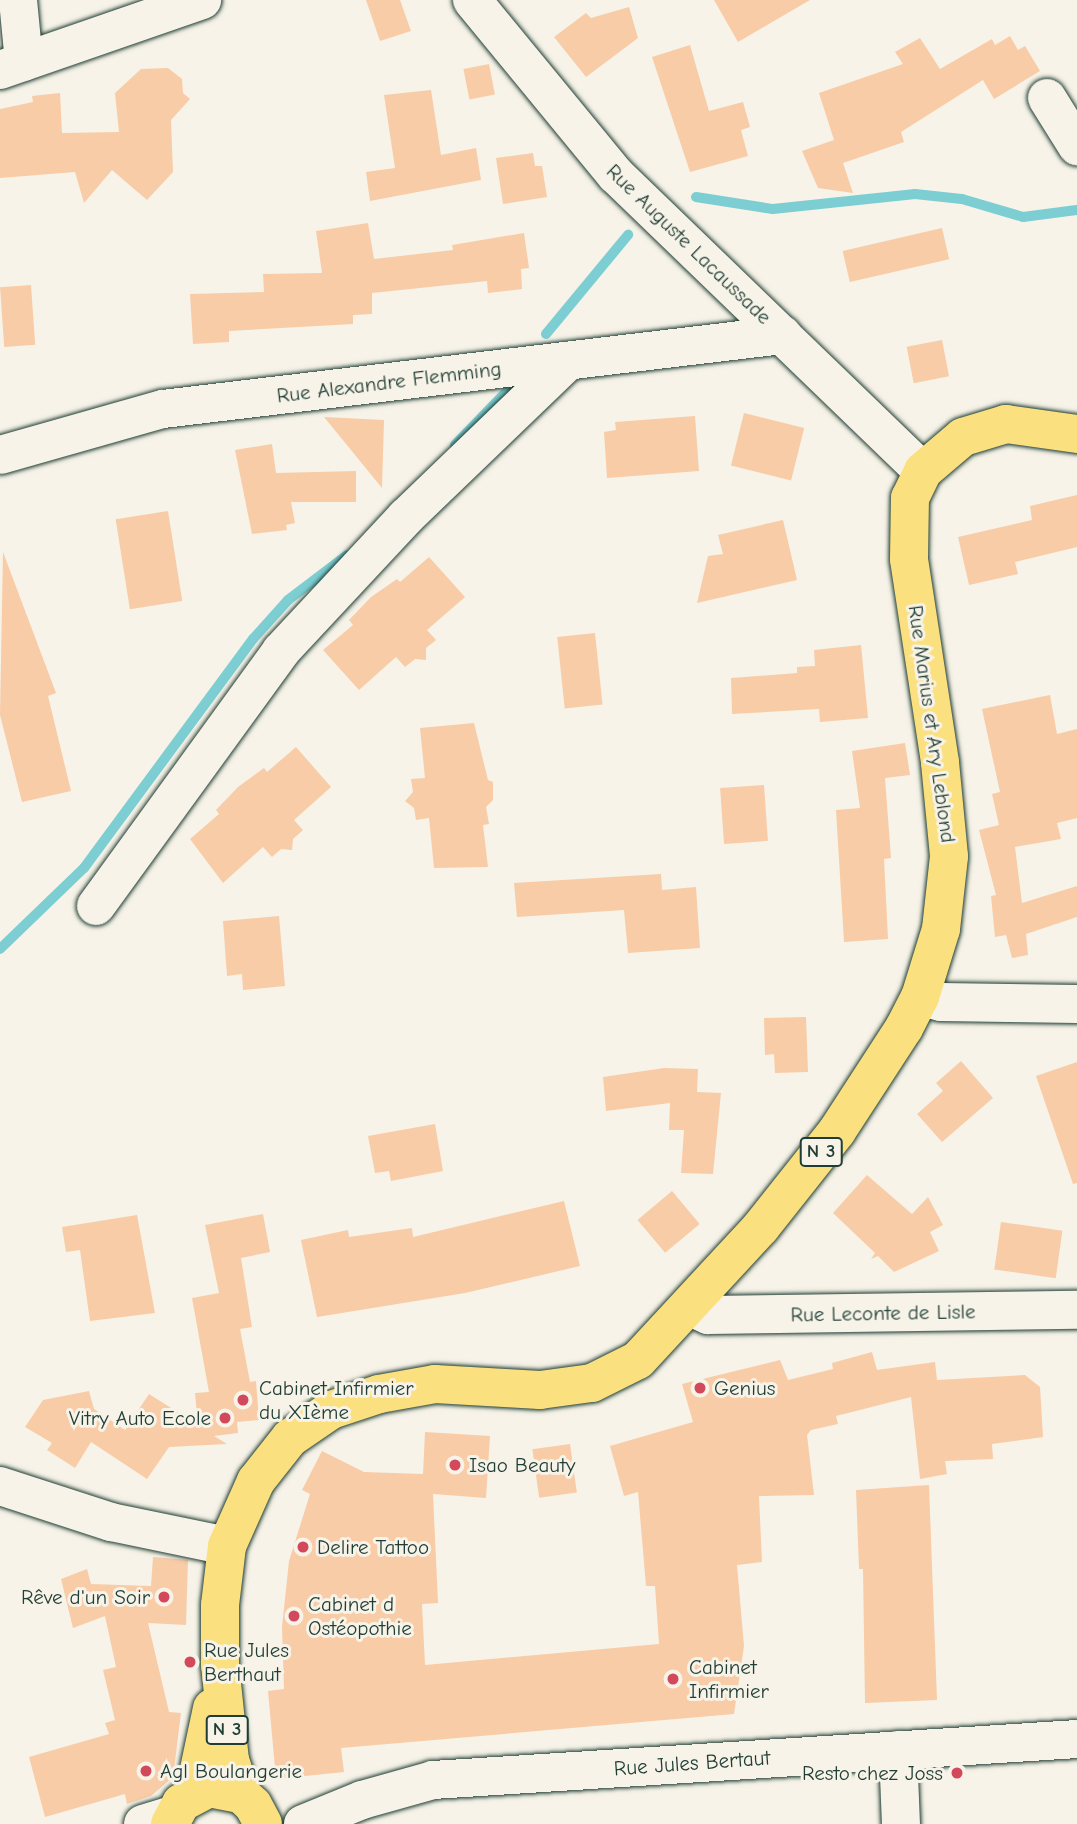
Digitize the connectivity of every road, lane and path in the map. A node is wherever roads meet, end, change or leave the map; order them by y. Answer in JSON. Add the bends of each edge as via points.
{"nodes":[{"id":1,"x":18,"y":0,"type":"edge"},
{"id":2,"x":202,"y":0,"type":"edge"},
{"id":3,"x":472,"y":0,"type":"edge"},
{"id":4,"x":12,"y":66,"type":"edge"},
{"id":5,"x":1047,"y":98,"type":"dead end"},
{"id":6,"x":1077,"y":146,"type":"edge"},
{"id":7,"x":783,"y":335,"type":"junction"},
{"id":8,"x":568,"y":361,"type":"junction"},
{"id":9,"x":1077,"y":434,"type":"edge"},
{"id":10,"x":0,"y":455,"type":"edge"},
{"id":11,"x":923,"y":471,"type":"junction"},
{"id":12,"x":96,"y":906,"type":"dead end"},
{"id":13,"x":920,"y":998,"type":"junction"},
{"id":14,"x":1077,"y":1004,"type":"edge"},
{"id":15,"x":690,"y":1307,"type":"junction"},
{"id":16,"x":1077,"y":1310,"type":"edge"},
{"id":17,"x":0,"y":1486,"type":"edge"},
{"id":18,"x":227,"y":1546,"type":"junction"},
{"id":19,"x":220,"y":1665,"type":"junction"},
{"id":20,"x":1077,"y":1739,"type":"edge"},
{"id":21,"x":898,"y":1750,"type":"junction"},
{"id":22,"x":255,"y":1812,"type":"edge"},
{"id":23,"x":170,"y":1814,"type":"edge"},
{"id":24,"x":308,"y":1821,"type":"edge"},
{"id":25,"x":901,"y":1824,"type":"edge"}],
"edges":[{"from":1,"to":4,"type":"street"},
{"from":2,"to":4,"type":"street"},
{"from":3,"to":7,"type":"street","name":"Rue Auguste Lacaussade","via":[[616,175]]},
{"from":5,"to":6,"type":"street"},
{"from":7,"to":8,"type":"street","name":"Rue Alexandre Flemming"},
{"from":7,"to":11,"type":"street","name":"Rue Auguste Lacaussade"},
{"from":8,"to":10,"type":"street","name":"Rue Alexandre Flemming","via":[[163,409]]},
{"from":8,"to":12,"type":"street","via":[[406,517],[281,651]]},
{"from":9,"to":11,"type":"main road","name":"Rue Marius et Ary Leblond","number":"N 3","via":[[1006,424],[963,437]]},
{"from":11,"to":13,"type":"main road","name":"Rue Marius et Ary Leblond","number":"N 3","via":[[910,498],[909,559],[949,856],[942,929]]},
{"from":13,"to":14,"type":"street"},
{"from":13,"to":15,"type":"main road","name":"Rue Marius et Ary Leblond","number":"N 3","via":[[837,1131]]},
{"from":15,"to":16,"type":"street","name":"Rue Leconte de Lisle","via":[[708,1315]]},
{"from":15,"to":18,"type":"main road","name":"Rue Marius et Ary Leblond","number":"N 3","via":[[638,1360],[592,1383],[540,1390],[435,1384],[379,1394],[331,1410],[290,1438],[256,1481]]},
{"from":17,"to":18,"type":"street","via":[[111,1522]]},
{"from":18,"to":19,"type":"main road","name":"Rue Marius et Ary Leblond","number":"N 3","via":[[220,1605]]},
{"from":19,"to":22,"type":"main road","name":"Rue Marius et Ary Leblond","number":"N 3","via":[[230,1761]]},
{"from":19,"to":23,"type":"main road","name":"Rue Marius et Ary Leblond","number":"N 3"},
{"from":20,"to":21,"type":"street","name":"Rue Jules Bertaut"},
{"from":21,"to":24,"type":"street","name":"Rue Jules Bertaut","via":[[433,1780]]},
{"from":21,"to":25,"type":"street"},
{"from":22,"to":23,"type":"main road","number":"N 3","via":[[226,1788]]},
{"from":22,"to":24,"type":"street","name":"Rue Jules Bertaut"}]}
